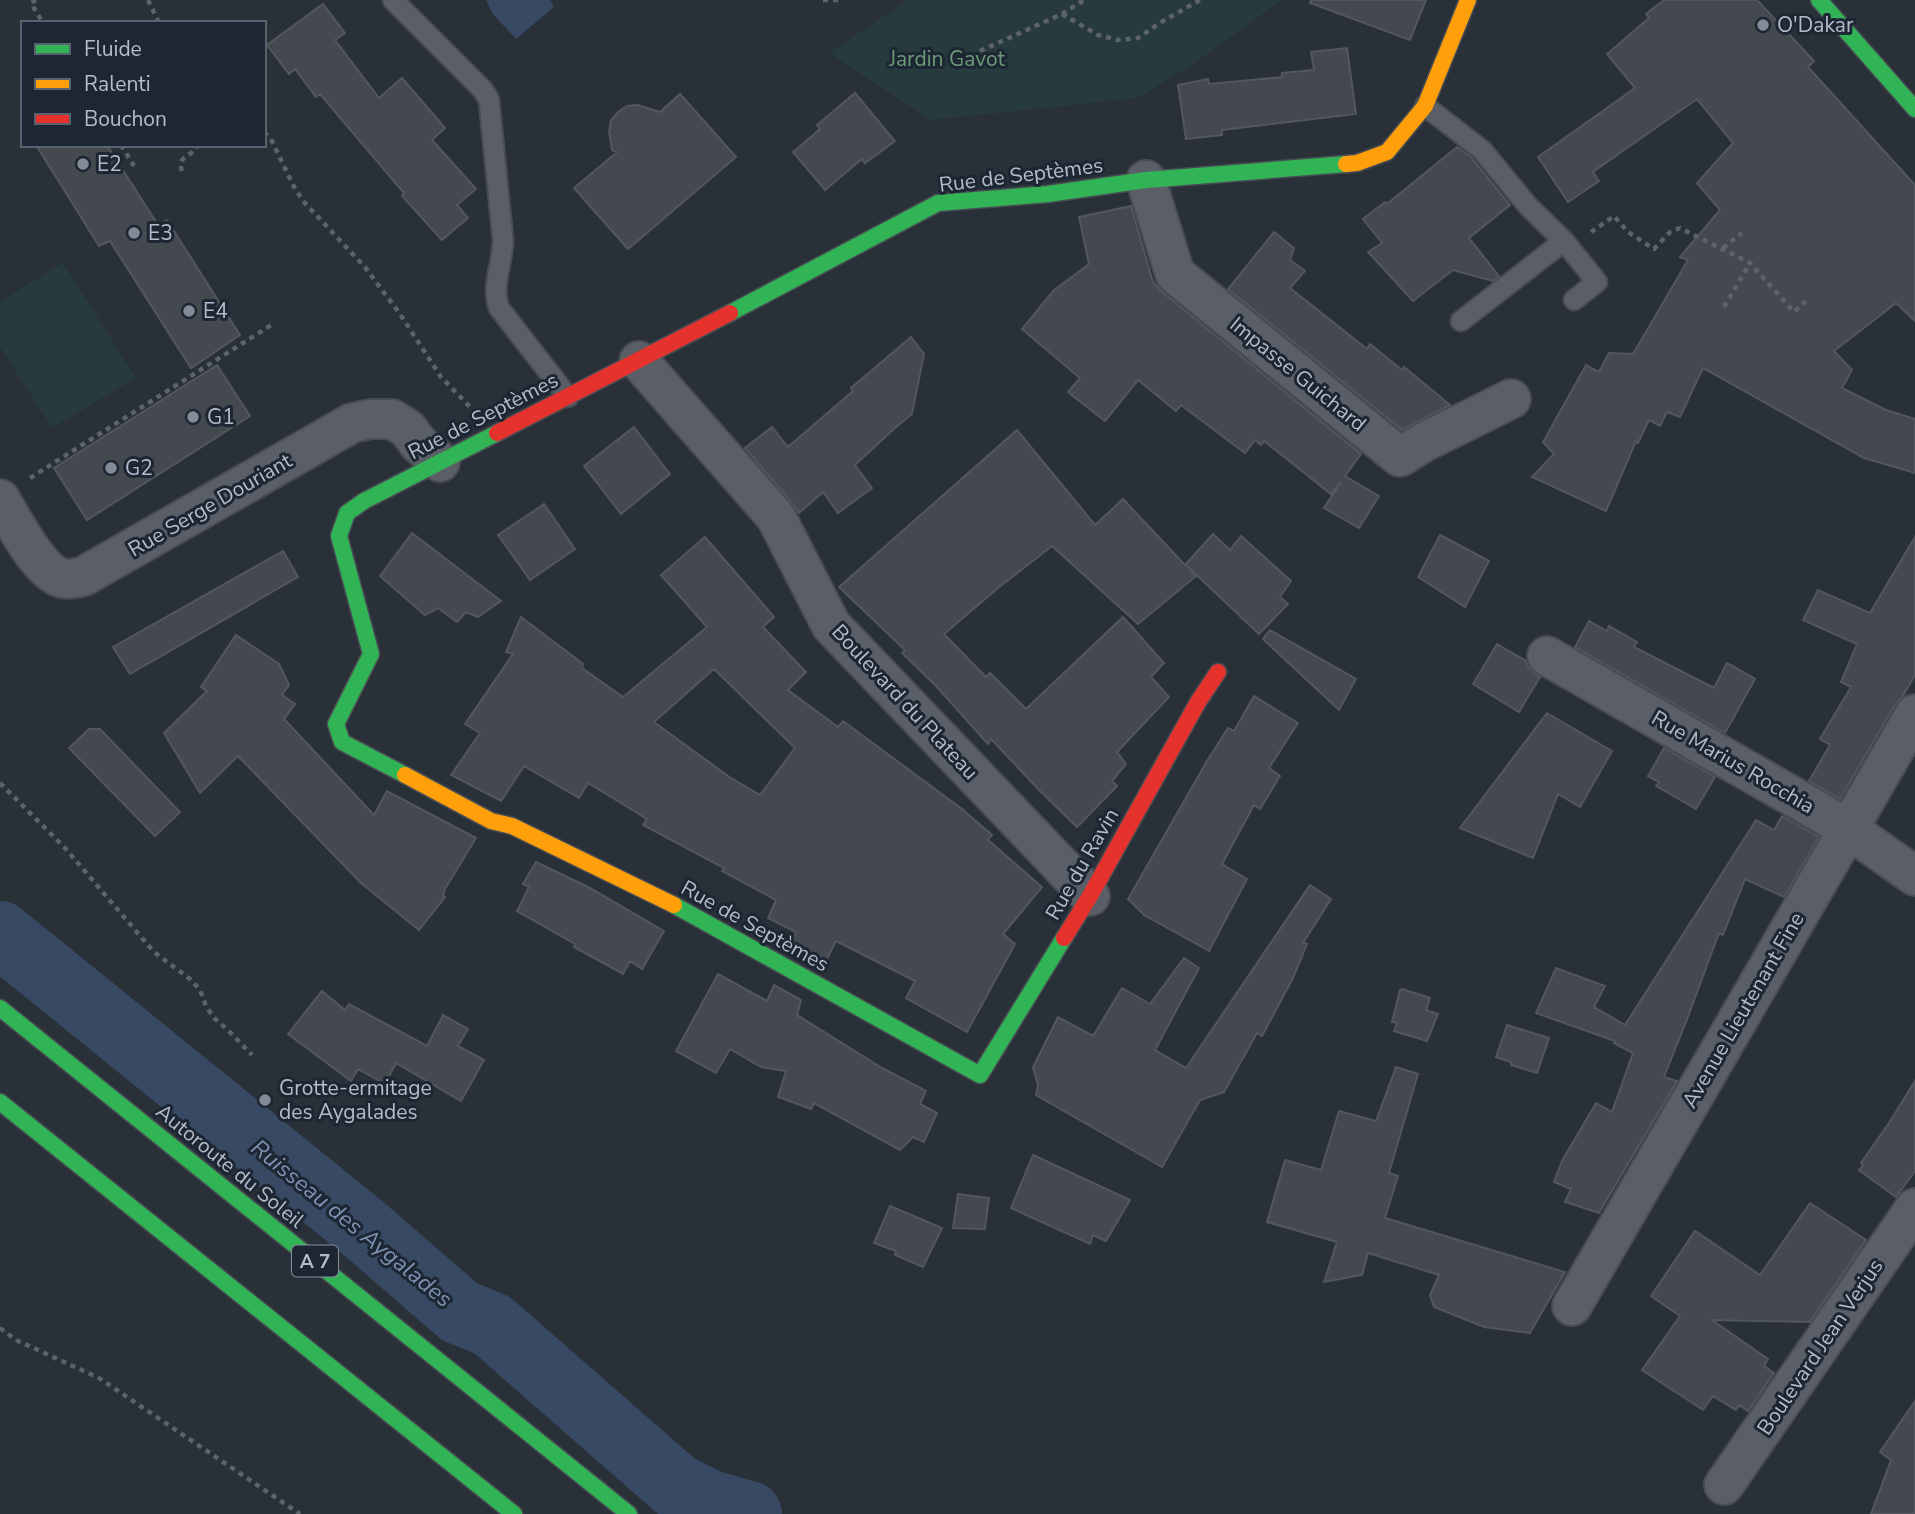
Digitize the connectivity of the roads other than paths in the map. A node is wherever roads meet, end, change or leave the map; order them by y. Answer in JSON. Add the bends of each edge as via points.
{"nodes":[{"id":1,"x":393,"y":0,"type":"edge"},
{"id":2,"x":1468,"y":0,"type":"edge"},
{"id":3,"x":1819,"y":0,"type":"edge"},
{"id":4,"x":1425,"y":106,"type":"junction"},
{"id":5,"x":1915,"y":109,"type":"edge"},
{"id":6,"x":1146,"y":180,"type":"junction"},
{"id":7,"x":1564,"y":241,"type":"junction"},
{"id":8,"x":1574,"y":300,"type":"dead end"},
{"id":9,"x":1461,"y":321,"type":"dead end"},
{"id":10,"x":639,"y":361,"type":"junction"},
{"id":11,"x":568,"y":397,"type":"junction"},
{"id":12,"x":1511,"y":399,"type":"dead end"},
{"id":13,"x":440,"y":461,"type":"junction"},
{"id":14,"x":11,"y":491,"type":"edge"},
{"id":15,"x":1547,"y":656,"type":"dead end"},
{"id":16,"x":1218,"y":672,"type":"dead end"},
{"id":17,"x":1915,"y":714,"type":"edge"},
{"id":18,"x":1848,"y":829,"type":"junction"},
{"id":19,"x":1915,"y":876,"type":"edge"},
{"id":20,"x":1090,"y":896,"type":"junction"},
{"id":21,"x":0,"y":1008,"type":"edge"},
{"id":22,"x":980,"y":1075,"type":"joint"},
{"id":23,"x":0,"y":1102,"type":"edge"},
{"id":24,"x":1915,"y":1208,"type":"edge"},
{"id":25,"x":1572,"y":1306,"type":"dead end"},
{"id":26,"x":1724,"y":1485,"type":"dead end"},
{"id":27,"x":514,"y":1514,"type":"edge"},
{"id":28,"x":629,"y":1514,"type":"edge"}],
"edges":[{"from":1,"to":11,"type":"lane","via":[[489,100],[503,240],[495,298]]},
{"from":2,"to":4,"type":"main road","name":"Rue de Septèmes"},
{"from":3,"to":5,"type":"main road"},
{"from":4,"to":6,"type":"main road","name":"Rue de Septèmes","via":[[1387,152],[1357,163]]},
{"from":4,"to":7,"type":"lane","via":[[1482,150]]},
{"from":6,"to":10,"type":"main road","name":"Rue de Septèmes","via":[[938,203]]},
{"from":6,"to":12,"type":"street","name":"Impasse Guichard","via":[[1175,274],[1400,457]]},
{"from":7,"to":8,"type":"lane","via":[[1597,282]]},
{"from":7,"to":9,"type":"lane"},
{"from":10,"to":11,"type":"main road","name":"Rue de Septèmes"},
{"from":10,"to":20,"type":"street","name":"Boulevard du Plateau","via":[[776,517],[831,625]]},
{"from":11,"to":13,"type":"main road","name":"Rue de Septèmes"},
{"from":13,"to":14,"type":"street","name":"Rue Serge Douriant","via":[[391,419],[352,424],[72,579],[50,572],[39,561]]},
{"from":13,"to":22,"type":"main road","name":"Rue de Septèmes","via":[[347,513],[340,536],[371,654],[336,724],[342,742],[491,821],[512,826],[669,902]]},
{"from":15,"to":18,"type":"street","name":"Rue Marius Rocchia"},
{"from":16,"to":20,"type":"main road","name":"Rue du Ravin"},
{"from":17,"to":18,"type":"street","name":"Avenue Lieutenant Fine"},
{"from":18,"to":19,"type":"street","name":"Rue Marius Rocchia"},
{"from":18,"to":25,"type":"street","name":"Avenue Lieutenant Fine"},
{"from":20,"to":22,"type":"main road","name":"Rue du Ravin"},
{"from":21,"to":28,"type":"main road","name":"Autoroute du Soleil","number":"A 7"},
{"from":23,"to":27,"type":"main road"},
{"from":24,"to":26,"type":"street","name":"Boulevard Jean Verjus"}]}
